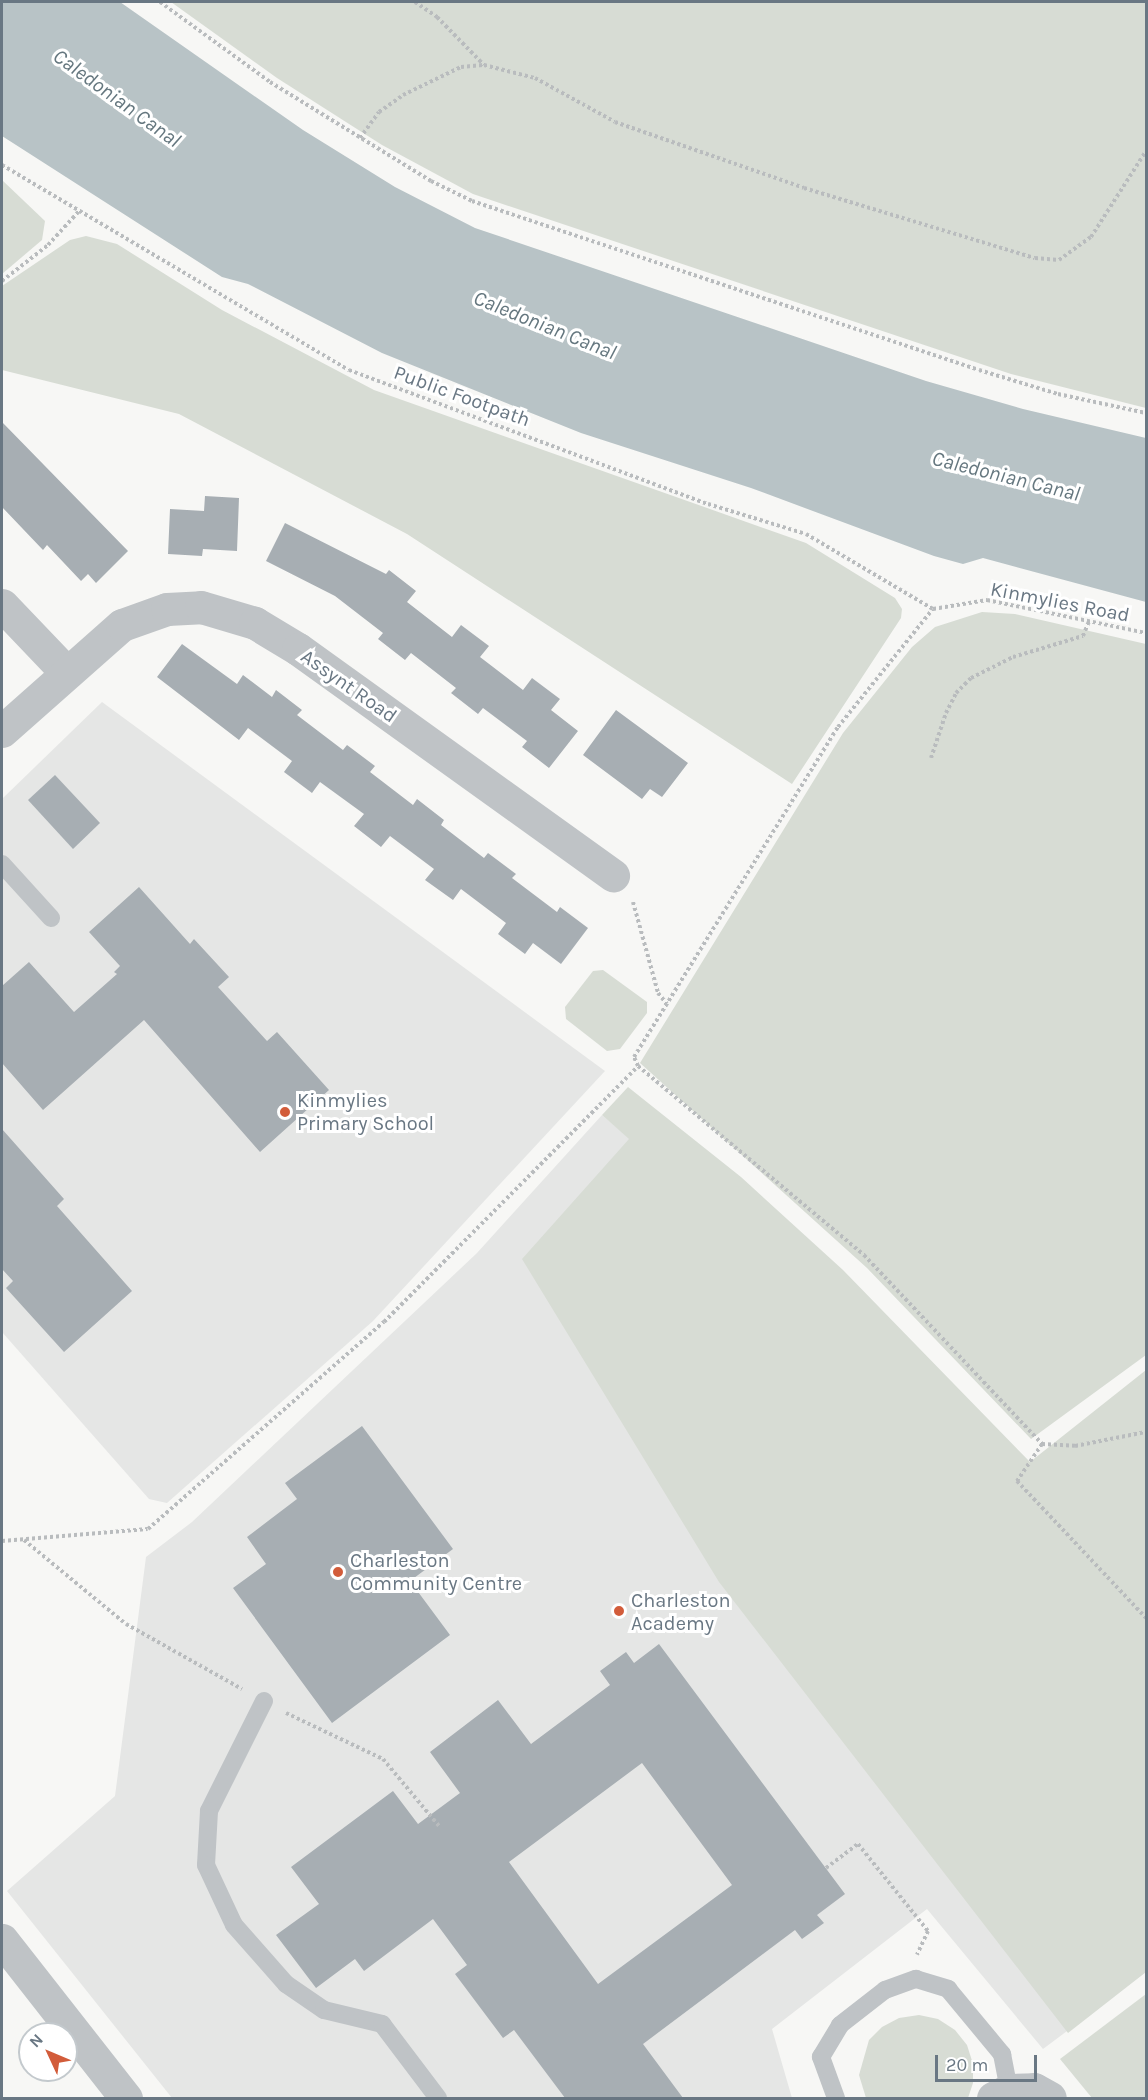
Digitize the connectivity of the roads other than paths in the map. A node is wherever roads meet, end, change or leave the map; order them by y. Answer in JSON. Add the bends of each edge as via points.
{"nodes":[{"id":1,"x":2,"y":605,"type":"edge"},
{"id":2,"x":66,"y":672,"type":"junction"},
{"id":3,"x":2,"y":731,"type":"edge"},
{"id":4,"x":2,"y":864,"type":"edge"},
{"id":5,"x":614,"y":875,"type":"road end"},
{"id":6,"x":51,"y":918,"type":"dead end"},
{"id":7,"x":264,"y":1701,"type":"road end"},
{"id":8,"x":2,"y":1940,"type":"edge"},
{"id":9,"x":1001,"y":2094,"type":"edge"},
{"id":10,"x":126,"y":2098,"type":"edge"},
{"id":11,"x":438,"y":2098,"type":"edge"},
{"id":12,"x":836,"y":2098,"type":"edge"},
{"id":13,"x":1050,"y":2098,"type":"edge"}],
"edges":[{"from":1,"to":2,"type":"street"},
{"from":2,"to":3,"type":"street","name":"Assynt Road"},
{"from":2,"to":5,"type":"street","name":"Assynt Road","via":[[122,625],[167,609],[201,607],[255,623]]},
{"from":4,"to":6,"type":"lane"},
{"from":7,"to":11,"type":"lane","via":[[209,1811],[206,1864],[234,1925],[286,1984],[324,2010],[382,2024]]},
{"from":8,"to":10,"type":"street"},
{"from":9,"to":12,"type":"lane","via":[[1002,2054],[948,1989],[916,1979],[885,1990],[840,2025],[821,2057]]},
{"from":9,"to":13,"type":"street","via":[[1034,2089]]}]}
